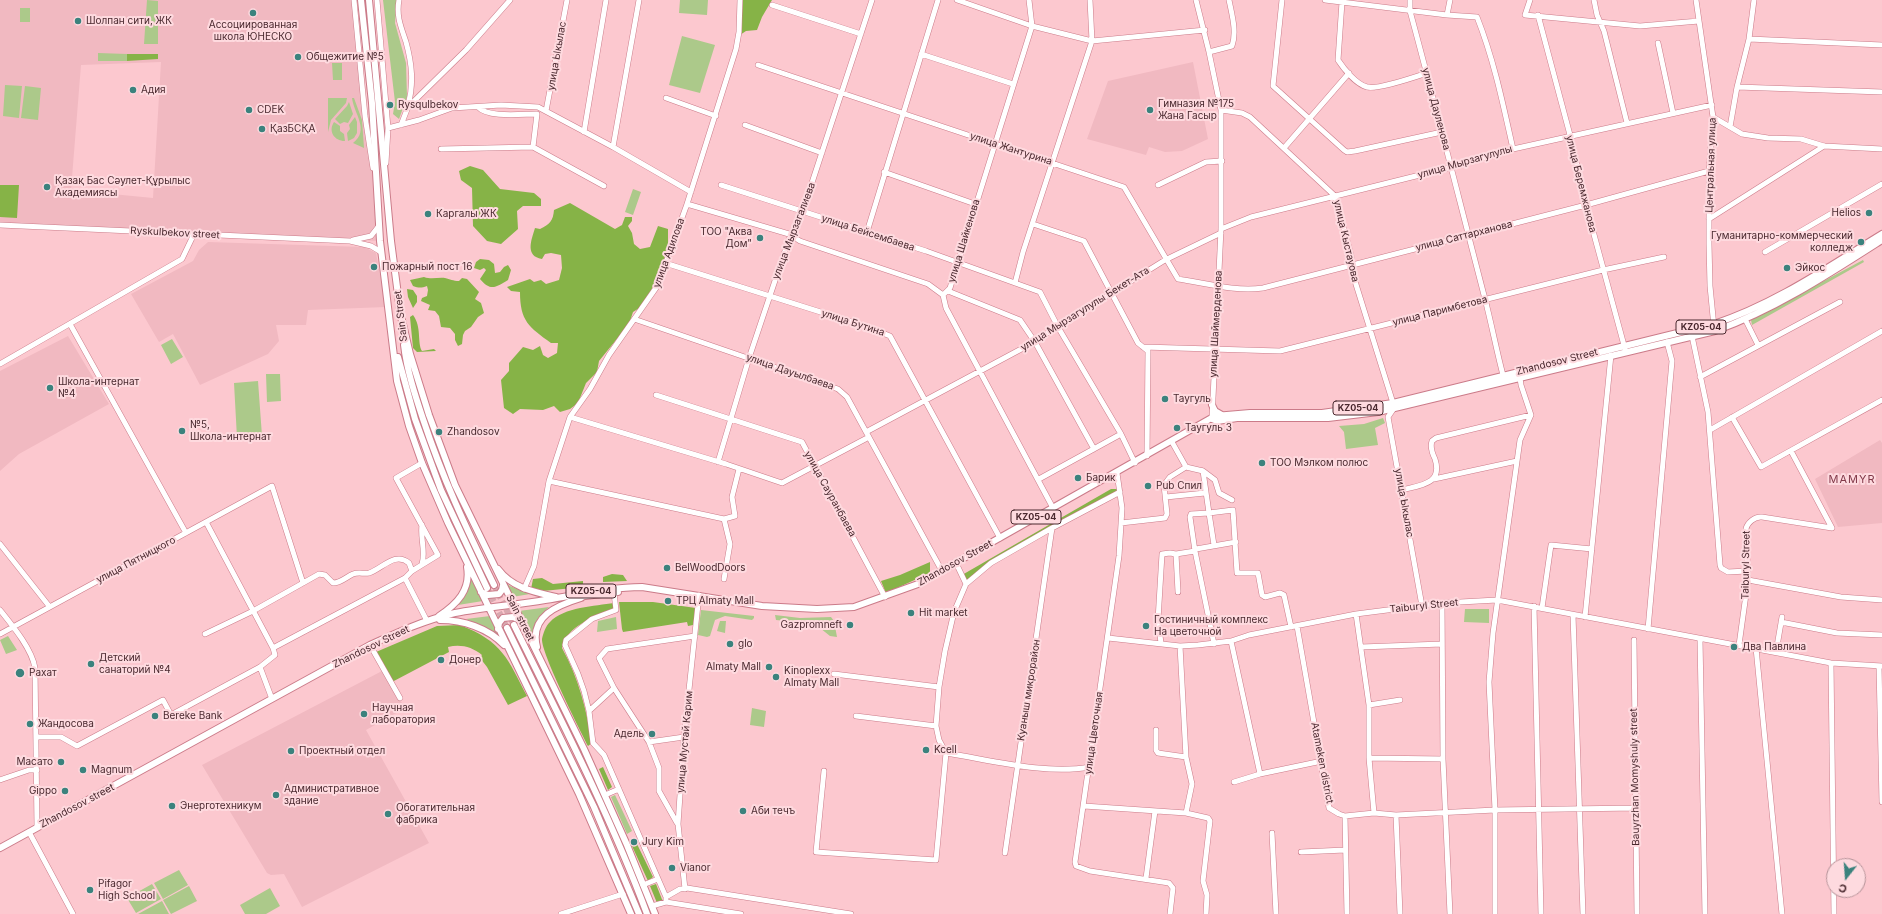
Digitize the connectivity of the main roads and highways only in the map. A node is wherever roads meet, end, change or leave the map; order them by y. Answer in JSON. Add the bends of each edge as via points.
{"nodes":[{"id":1,"x":361,"y":0,"type":"edge"},
{"id":2,"x":369,"y":0,"type":"edge"},
{"id":3,"x":1882,"y":234,"type":"edge"},
{"id":4,"x":1881,"y":242,"type":"edge"},
{"id":5,"x":401,"y":316,"type":"junction"},
{"id":6,"x":1714,"y":327,"type":"junction"},
{"id":7,"x":392,"y":336,"type":"junction"},
{"id":8,"x":1625,"y":349,"type":"junction"},
{"id":9,"x":1504,"y":378,"type":"junction"},
{"id":10,"x":1212,"y":405,"type":"road end"},
{"id":11,"x":1393,"y":406,"type":"junction"},
{"id":12,"x":1222,"y":415,"type":"junction"},
{"id":13,"x":1212,"y":419,"type":"junction"},
{"id":14,"x":490,"y":560,"type":"junction"},
{"id":15,"x":466,"y":562,"type":"junction"},
{"id":16,"x":503,"y":584,"type":"junction"},
{"id":17,"x":494,"y":585,"type":"tunnel mouth"},
{"id":18,"x":487,"y":588,"type":"tunnel mouth"},
{"id":19,"x":481,"y":592,"type":"junction"},
{"id":20,"x":673,"y":592,"type":"junction"},
{"id":21,"x":584,"y":597,"type":"junction"},
{"id":22,"x":560,"y":598,"type":"junction"},
{"id":23,"x":513,"y":605,"type":"junction"},
{"id":24,"x":488,"y":608,"type":"junction"},
{"id":25,"x":430,"y":620,"type":"junction"},
{"id":26,"x":520,"y":620,"type":"junction"},
{"id":27,"x":514,"y":625,"type":"tunnel mouth"},
{"id":28,"x":507,"y":628,"type":"tunnel mouth"},
{"id":29,"x":498,"y":629,"type":"junction"},
{"id":30,"x":510,"y":652,"type":"junction"},
{"id":31,"x":539,"y":657,"type":"junction"},
{"id":32,"x":239,"y":718,"type":"joint"},
{"id":33,"x":594,"y":807,"type":"junction"},
{"id":34,"x":603,"y":810,"type":"junction"},
{"id":35,"x":598,"y":836,"type":"junction"},
{"id":36,"x":623,"y":838,"type":"junction"},
{"id":37,"x":0,"y":848,"type":"edge"},
{"id":38,"x":644,"y":888,"type":"junction"},
{"id":39,"x":632,"y":914,"type":"edge"},
{"id":40,"x":639,"y":914,"type":"edge"},
{"id":41,"x":648,"y":914,"type":"edge"},
{"id":42,"x":655,"y":914,"type":"edge"}],
"edges":[{"from":1,"to":7,"type":"main road","name":"Sain Street","via":[[372,103],[378,227]]},
{"from":2,"to":5,"type":"main road","name":"Sain Street","via":[[391,240]]},
{"from":3,"to":6,"type":"main road","name":"Zhandosov Street","number":"KZ05-04","via":[[1799,285]]},
{"from":4,"to":6,"type":"main road","name":"Zhandosov Street","via":[[1804,288],[1745,319]]},
{"from":5,"to":14,"type":"main road","name":"Sain street","via":[[410,354],[441,447],[455,485]]},
{"from":5,"to":17,"type":"main road","name":"Sain Street","via":[[413,388],[433,451]]},
{"from":6,"to":8,"type":"main road","name":"Zhandosov Street","number":"KZ05-04"},
{"from":6,"to":8,"type":"main road","name":"Zhandosov Street","via":[[1692,336]]},
{"from":7,"to":15,"type":"main road","name":"Sain street","via":[[399,392],[422,463]]},
{"from":7,"to":18,"type":"main road","name":"Sain Street","via":[[406,391],[427,453],[455,522]]},
{"from":8,"to":9,"type":"main road","name":"Zhandosov Street","number":"KZ05-04"},
{"from":8,"to":9,"type":"main road","name":"Zhandosov Street","number":"KZ05-04","via":[[1520,378]]},
{"from":9,"to":11,"type":"main road","name":"Zhandosov Street","number":"KZ05-04"},
{"from":10,"to":12,"type":"main road","via":[[1215,411]]},
{"from":11,"to":12,"type":"main road","name":"Zhandosov Street","number":"KZ05-04","via":[[1322,413]]},
{"from":11,"to":13,"type":"main road","name":"Zhandosov Street","number":"KZ05-04","via":[[1328,418],[1237,418],[1217,421]]},
{"from":12,"to":13,"type":"main road","name":"Zhandosov Street","number":"KZ05-04"},
{"from":13,"to":20,"type":"main road","name":"Zhandosov Street","number":"KZ05-04","via":[[918,584],[854,607],[817,609],[761,606]]},
{"from":14,"to":16,"type":"main road","name":"Sain street"},
{"from":14,"to":22,"type":"main road","via":[[504,577],[524,589]]},
{"from":15,"to":19,"type":"main road","name":"Sain street"},
{"from":15,"to":25,"type":"main road","via":[[468,579],[462,596],[450,608]]},
{"from":16,"to":19,"type":"main road","via":[[502,592],[499,594],[488,595]]},
{"from":16,"to":23,"type":"main road","name":"Sain street"},
{"from":19,"to":24,"type":"main road","name":"Sain street"},
{"from":20,"to":21,"type":"main road","number":"KZ05-04","via":[[614,592]]},
{"from":20,"to":22,"type":"main road","number":"KZ05-04","via":[[624,587]]},
{"from":21,"to":22,"type":"main road","name":"Zhandosov Street","number":"KZ05-04"},
{"from":21,"to":31,"type":"main road","via":[[560,605],[540,622],[536,636]]},
{"from":22,"to":23,"type":"main road","name":"Zhandosov Street","number":"KZ05-04"},
{"from":23,"to":24,"type":"main road","name":"Zhandosov Street","number":"KZ05-04"},
{"from":23,"to":26,"type":"main road","name":"Sain street"},
{"from":24,"to":25,"type":"main road","name":"Zhandosov Street"},
{"from":24,"to":29,"type":"main road","name":"Sain street"},
{"from":25,"to":30,"type":"main road","via":[[458,620],[466,623],[497,639]]},
{"from":25,"to":32,"type":"main road","name":"Zhandosov Street","via":[[370,645]]},
{"from":26,"to":29,"type":"main road","via":[[512,617],[503,618]]},
{"from":26,"to":31,"type":"main road","name":"Sain street"},
{"from":27,"to":34,"type":"main road","name":"Sain street"},
{"from":28,"to":33,"type":"main road","name":"Sain street"},
{"from":29,"to":30,"type":"main road","name":"Sain street"},
{"from":30,"to":35,"type":"main road","name":"Sain street"},
{"from":31,"to":36,"type":"main road","name":"Sain street","via":[[584,748]]},
{"from":32,"to":37,"type":"main road","name":"Zhandosov street"},
{"from":33,"to":35,"type":"main road"},
{"from":33,"to":40,"type":"main road","name":"Sain street"},
{"from":34,"to":36,"type":"main road"},
{"from":34,"to":41,"type":"main road","name":"Sain street"},
{"from":35,"to":39,"type":"main road","name":"Sain street"},
{"from":36,"to":38,"type":"main road","name":"Sain street"},
{"from":38,"to":41,"type":"main road"},
{"from":38,"to":42,"type":"main road","name":"Sain street"}]}
